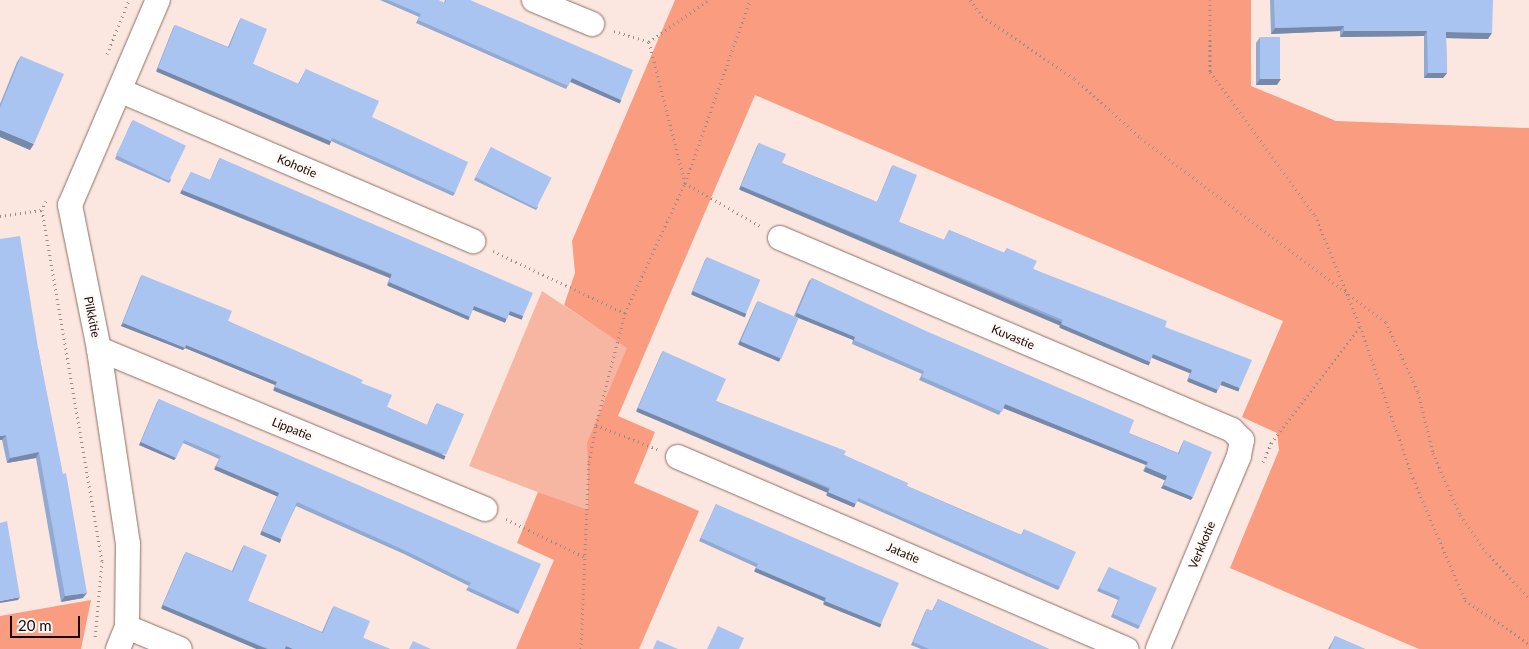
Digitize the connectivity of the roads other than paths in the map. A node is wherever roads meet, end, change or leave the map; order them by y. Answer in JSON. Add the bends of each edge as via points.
{"nodes":[{"id":1,"x":158,"y":0,"type":"edge"},
{"id":2,"x":534,"y":0,"type":"edge"},
{"id":3,"x":592,"y":24,"type":"road end"},
{"id":4,"x":121,"y":91,"type":"junction"},
{"id":5,"x":780,"y":238,"type":"road end"},
{"id":6,"x":472,"y":241,"type":"road end"},
{"id":7,"x":99,"y":349,"type":"junction"},
{"id":8,"x":1242,"y":440,"type":"joint"},
{"id":9,"x":678,"y":458,"type":"road end"},
{"id":10,"x":485,"y":509,"type":"road end"},
{"id":11,"x":127,"y":627,"type":"junction"},
{"id":12,"x":118,"y":649,"type":"edge"},
{"id":13,"x":180,"y":649,"type":"edge"},
{"id":14,"x":1127,"y":649,"type":"edge"},
{"id":15,"x":1158,"y":649,"type":"edge"}],
"edges":[{"from":1,"to":4,"type":"street","name":"Pilkkitie"},
{"from":2,"to":3,"type":"street"},
{"from":4,"to":6,"type":"street","name":"Kohotie"},
{"from":4,"to":7,"type":"street","name":"Pilkkitie","via":[[70,205]]},
{"from":5,"to":8,"type":"street","name":"Kuvastie","via":[[1232,430]]},
{"from":7,"to":10,"type":"street","name":"Lippatie"},
{"from":7,"to":11,"type":"street","name":"Pilkkitie","via":[[128,544]]},
{"from":8,"to":15,"type":"street","name":"Verkkotie","via":[[1239,456]]},
{"from":9,"to":14,"type":"street","name":"Jatatie"},
{"from":11,"to":12,"type":"street","name":"Pilkkitie"},
{"from":11,"to":13,"type":"street"}]}
